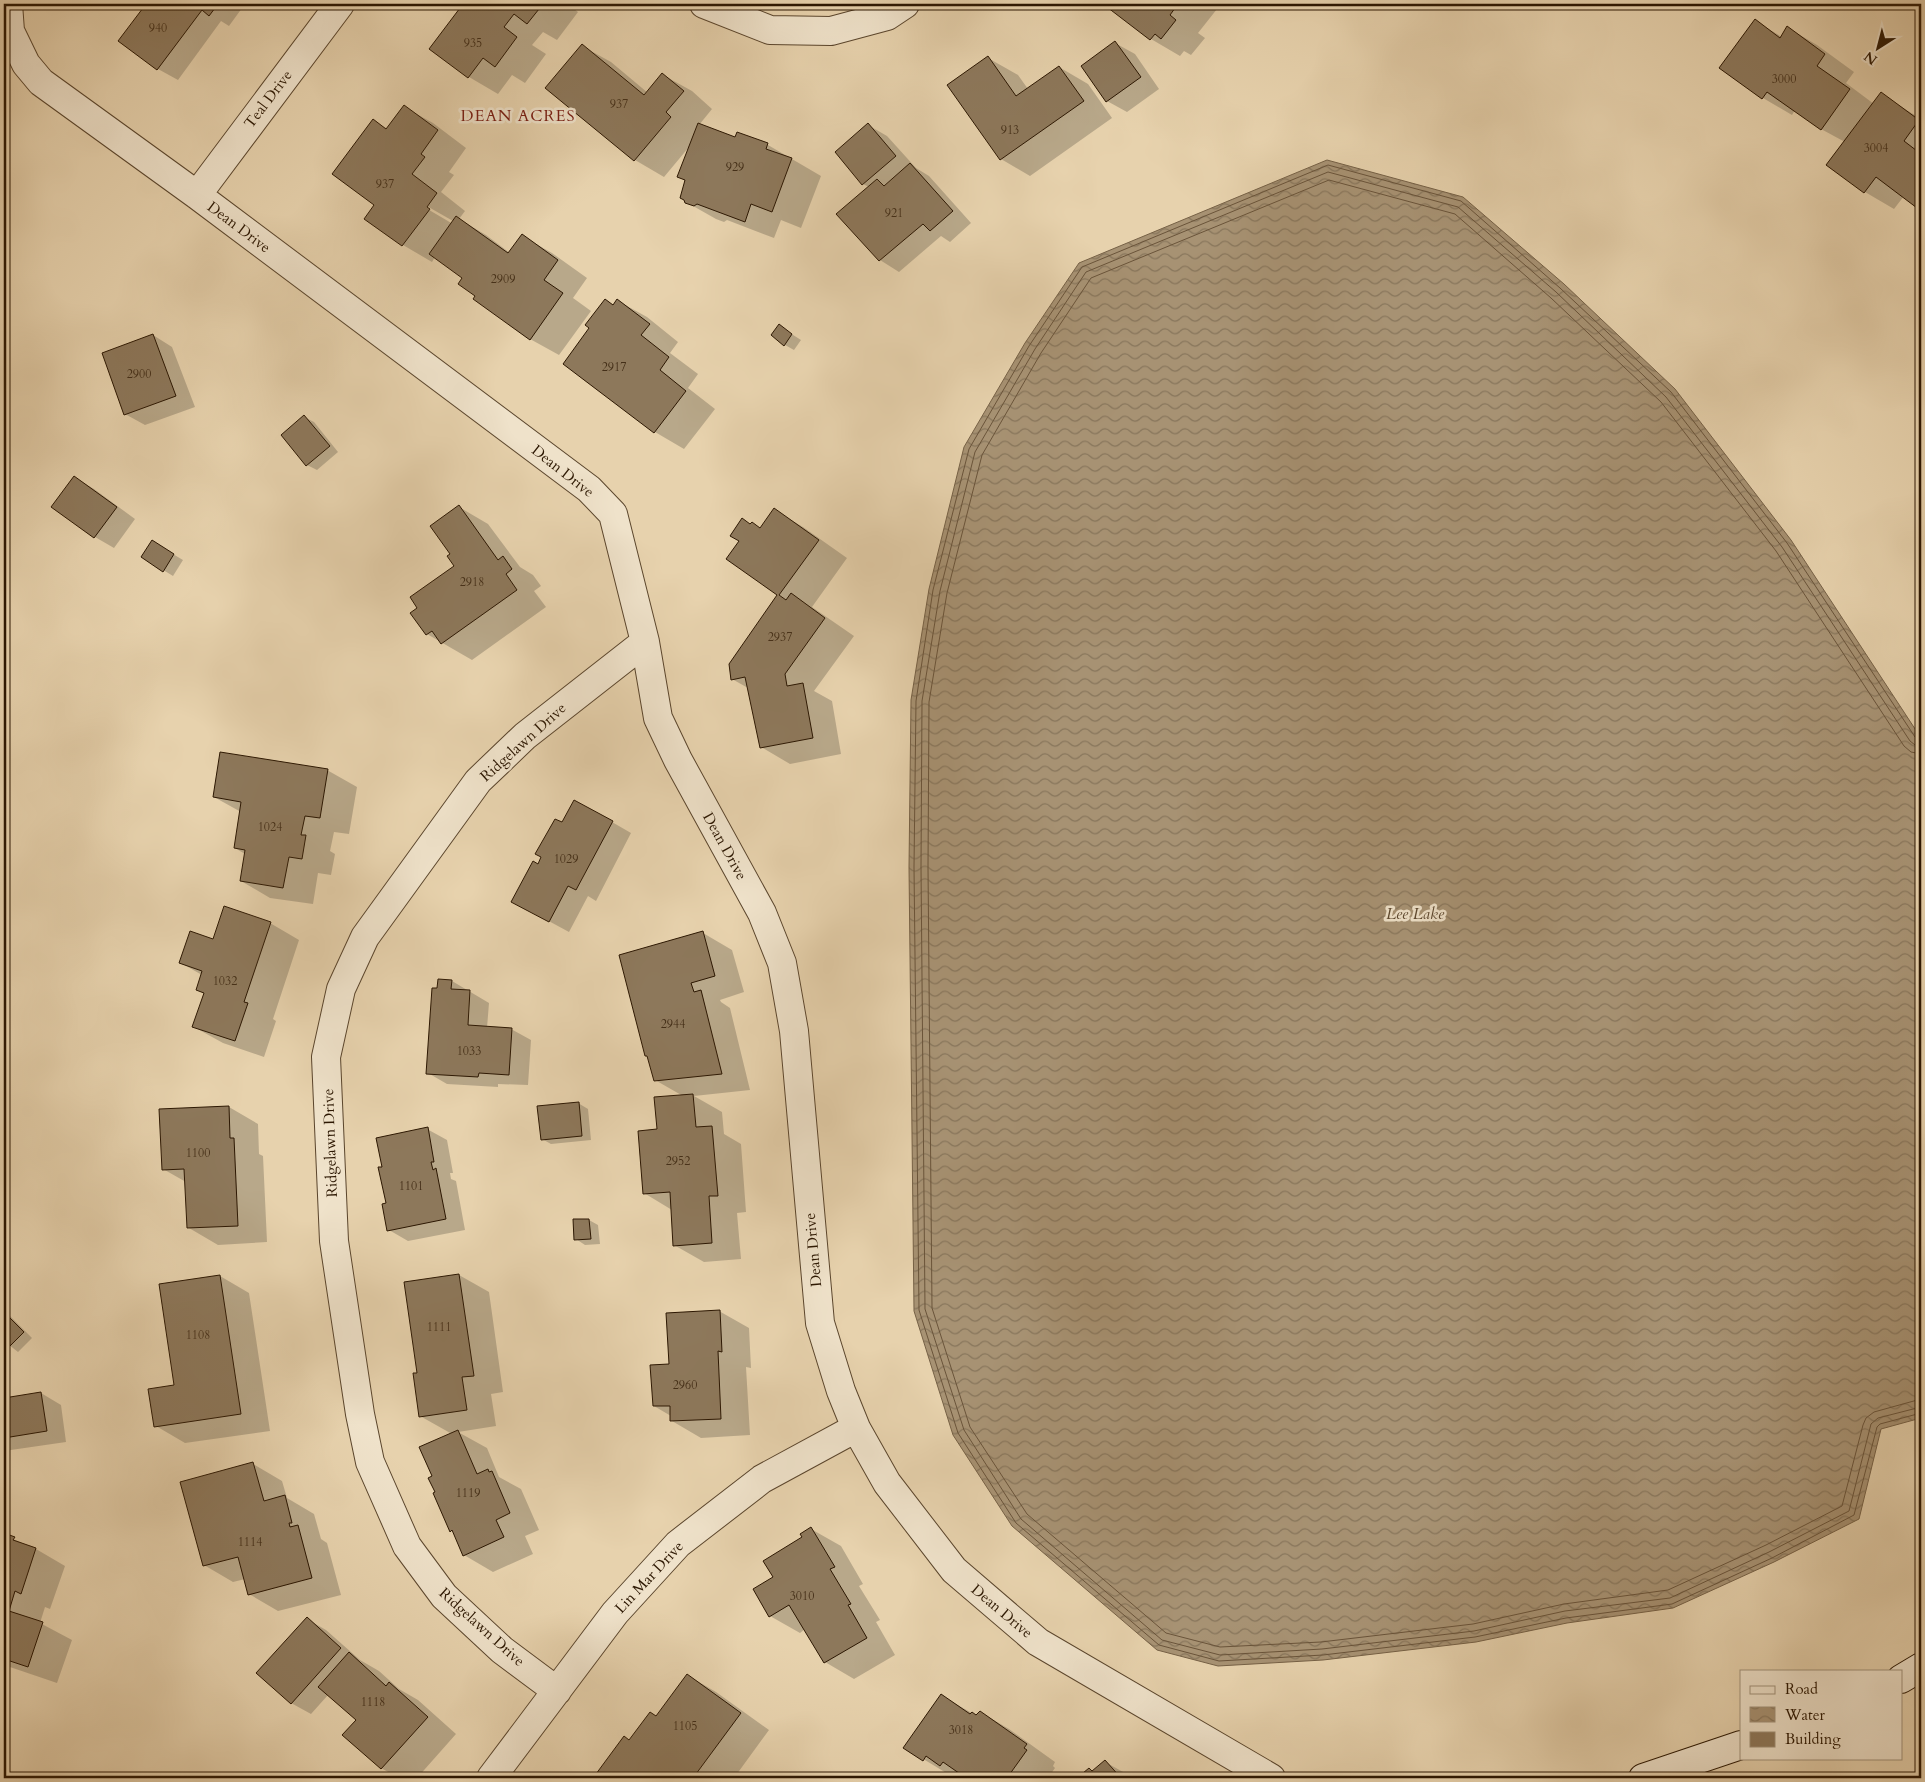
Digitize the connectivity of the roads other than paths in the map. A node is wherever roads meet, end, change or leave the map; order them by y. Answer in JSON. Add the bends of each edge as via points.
{"nodes":[{"id":1,"x":8,"y":4,"type":"edge"},
{"id":2,"x":340,"y":4,"type":"edge"},
{"id":3,"x":704,"y":4,"type":"edge"},
{"id":4,"x":904,"y":4,"type":"edge"},
{"id":5,"x":197,"y":195,"type":"junction"},
{"id":6,"x":645,"y":642,"type":"junction"},
{"id":7,"x":856,"y":1428,"type":"junction"},
{"id":8,"x":1921,"y":1667,"type":"edge"},
{"id":9,"x":1902,"y":1678,"type":"edge"},
{"id":10,"x":557,"y":1691,"type":"junction"},
{"id":11,"x":1740,"y":1745,"type":"edge"},
{"id":12,"x":491,"y":1778,"type":"edge"},
{"id":13,"x":1271,"y":1778,"type":"edge"},
{"id":14,"x":1643,"y":1778,"type":"edge"}],
"edges":[{"from":1,"to":5,"type":"street","name":"Dean Drive","via":[[10,31],[26,64],[41,82]]},
{"from":2,"to":5,"type":"street","name":"Teal Drive"},
{"from":3,"to":4,"type":"street","via":[[770,30],[831,31],[886,16]]},
{"from":5,"to":6,"type":"street","name":"Dean Drive","via":[[589,490],[613,514]]},
{"from":6,"to":7,"type":"street","name":"Dean Drive","via":[[658,718],[762,913],[782,963],[794,1031],[820,1323]]},
{"from":6,"to":10,"type":"street","name":"Ridgelawn Drive","via":[[525,736],[478,781],[365,937],[341,989],[326,1057],[334,1241],[370,1462],[407,1546],[444,1596],[502,1650]]},
{"from":7,"to":10,"type":"street","name":"Lin Mar Drive","via":[[762,1479],[678,1544],[615,1613]]},
{"from":7,"to":13,"type":"street","name":"Dean Drive","via":[[887,1483],[954,1570],[1038,1642]]},
{"from":8,"to":9,"type":"street"},
{"from":10,"to":12,"type":"street","name":"Lin Mar Drive"},
{"from":11,"to":14,"type":"street"}]}
